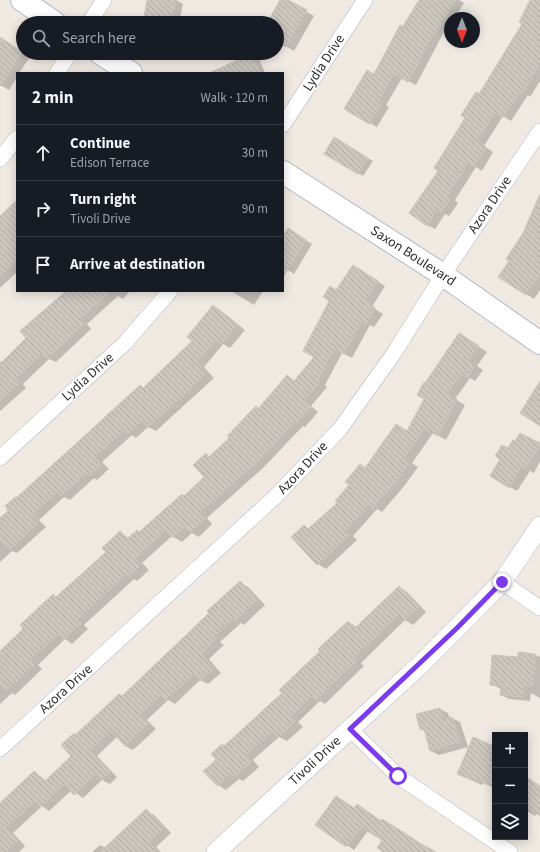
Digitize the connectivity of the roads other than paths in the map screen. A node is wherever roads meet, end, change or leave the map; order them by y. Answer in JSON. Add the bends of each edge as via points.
{"nodes":[{"id":1,"x":22,"y":0,"type":"edge"},
{"id":2,"x":104,"y":0,"type":"edge"},
{"id":3,"x":365,"y":0,"type":"edge"},
{"id":4,"x":45,"y":16,"type":"edge"},
{"id":5,"x":94,"y":16,"type":"edge"},
{"id":6,"x":65,"y":60,"type":"edge"},
{"id":7,"x":111,"y":60,"type":"edge"},
{"id":8,"x":58,"y":72,"type":"edge"},
{"id":9,"x":129,"y":72,"type":"edge"},
{"id":10,"x":284,"y":123,"type":"edge"},
{"id":11,"x":540,"y":131,"type":"edge"},
{"id":12,"x":16,"y":139,"type":"edge"},
{"id":13,"x":0,"y":159,"type":"edge"},
{"id":14,"x":284,"y":173,"type":"edge"},
{"id":15,"x":443,"y":275,"type":"junction"},
{"id":16,"x":169,"y":292,"type":"edge"},
{"id":17,"x":540,"y":343,"type":"edge"},
{"id":18,"x":0,"y":458,"type":"edge"},
{"id":19,"x":540,"y":526,"type":"edge"},
{"id":20,"x":502,"y":582,"type":"junction"},
{"id":21,"x":540,"y":608,"type":"edge"},
{"id":22,"x":350,"y":729,"type":"junction"},
{"id":23,"x":0,"y":749,"type":"edge"},
{"id":24,"x":216,"y":852,"type":"edge"},
{"id":25,"x":510,"y":852,"type":"edge"}],
"edges":[{"from":1,"to":4,"type":"main road"},
{"from":2,"to":5,"type":"street"},
{"from":3,"to":10,"type":"street","name":"Lydia Drive"},
{"from":6,"to":8,"type":"street"},
{"from":7,"to":9,"type":"main road"},
{"from":11,"to":15,"type":"street","name":"Azora Drive"},
{"from":12,"to":13,"type":"street"},
{"from":14,"to":15,"type":"main road","name":"Saxon Boulevard"},
{"from":15,"to":17,"type":"main road","name":"Saxon Boulevard"},
{"from":15,"to":23,"type":"street","name":"Azora Drive","via":[[394,353],[335,434],[275,497]]},
{"from":16,"to":18,"type":"street","name":"Lydia Drive","via":[[125,343]]},
{"from":19,"to":20,"type":"street","name":"Tivoli Drive"},
{"from":20,"to":21,"type":"street"},
{"from":20,"to":22,"type":"street","name":"Tivoli Drive","via":[[452,634]]},
{"from":22,"to":24,"type":"street","name":"Tivoli Drive"},
{"from":22,"to":25,"type":"street","via":[[398,776]]}]}
